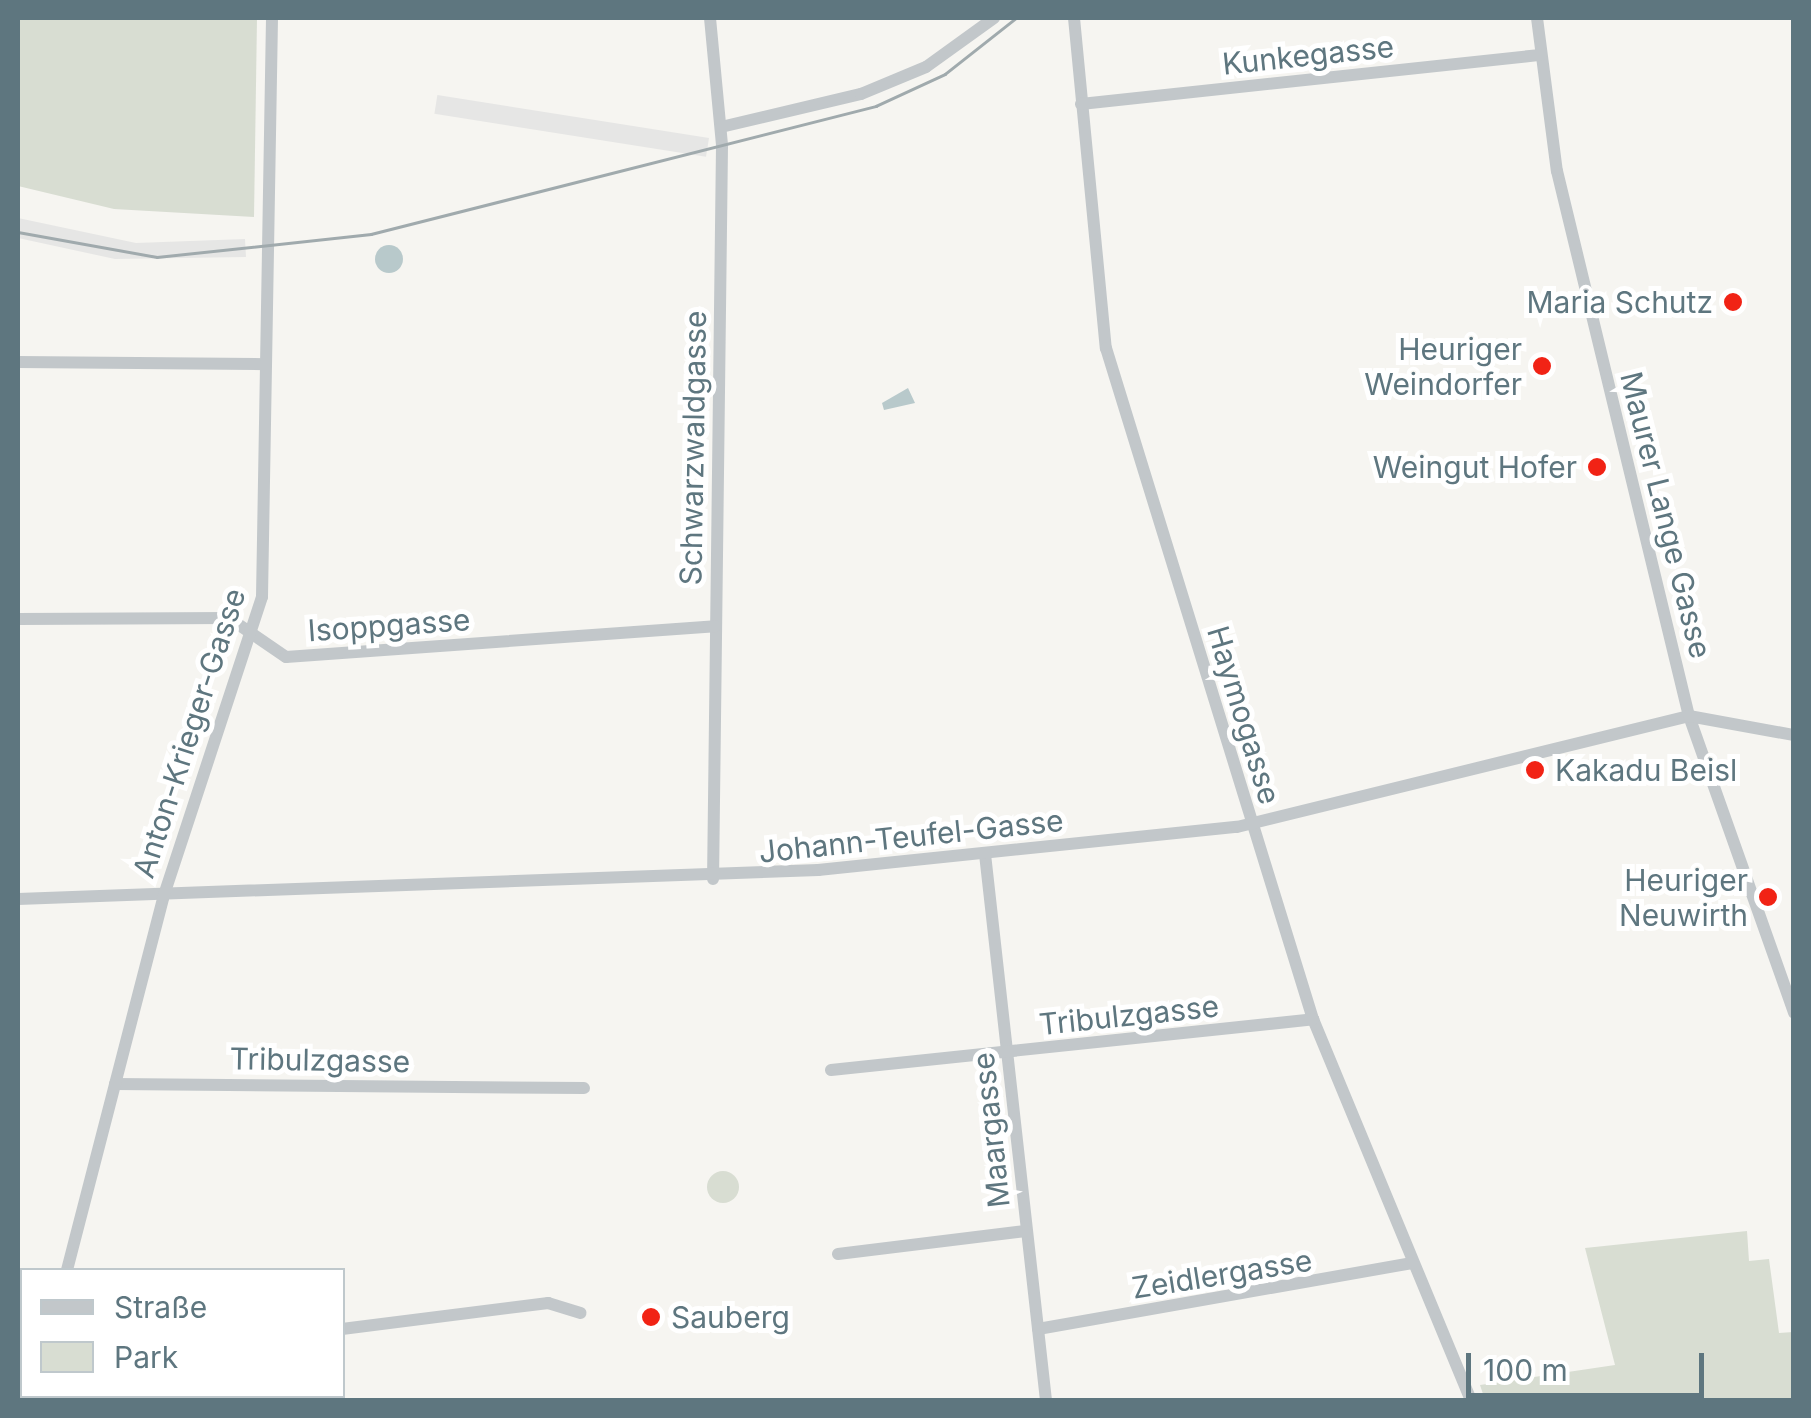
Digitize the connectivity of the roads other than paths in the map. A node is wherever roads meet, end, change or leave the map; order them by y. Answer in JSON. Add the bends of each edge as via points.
{"nodes":[{"id":1,"x":272,"y":18,"type":"edge"},
{"id":2,"x":710,"y":18,"type":"edge"},
{"id":3,"x":994,"y":18,"type":"edge"},
{"id":4,"x":1074,"y":18,"type":"edge"},
{"id":5,"x":1537,"y":18,"type":"edge"},
{"id":6,"x":1540,"y":55,"type":"junction"},
{"id":7,"x":1081,"y":104,"type":"junction"},
{"id":8,"x":721,"y":127,"type":"junction"},
{"id":9,"x":18,"y":362,"type":"edge"},
{"id":10,"x":266,"y":364,"type":"junction"},
{"id":11,"x":18,"y":619,"type":"edge"},
{"id":12,"x":715,"y":626,"type":"junction"},
{"id":13,"x":253,"y":630,"type":"junction"},
{"id":14,"x":1690,"y":716,"type":"junction"},
{"id":15,"x":1794,"y":736,"type":"edge"},
{"id":16,"x":1250,"y":824,"type":"junction"},
{"id":17,"x":985,"y":854,"type":"junction"},
{"id":18,"x":713,"y":879,"type":"junction"},
{"id":19,"x":163,"y":898,"type":"junction"},
{"id":20,"x":18,"y":899,"type":"edge"},
{"id":21,"x":1794,"y":1013,"type":"edge"},
{"id":22,"x":1313,"y":1020,"type":"junction"},
{"id":23,"x":1008,"y":1052,"type":"junction"},
{"id":24,"x":831,"y":1070,"type":"dead end"},
{"id":25,"x":115,"y":1084,"type":"junction"},
{"id":26,"x":584,"y":1088,"type":"dead end"},
{"id":27,"x":1026,"y":1231,"type":"junction"},
{"id":28,"x":838,"y":1254,"type":"dead end"},
{"id":29,"x":1412,"y":1263,"type":"junction"},
{"id":30,"x":68,"y":1268,"type":"edge"},
{"id":31,"x":580,"y":1313,"type":"dead end"},
{"id":32,"x":345,"y":1329,"type":"edge"},
{"id":33,"x":1038,"y":1329,"type":"junction"},
{"id":34,"x":1046,"y":1400,"type":"edge"},
{"id":35,"x":1471,"y":1400,"type":"edge"}],
"edges":[{"from":1,"to":10,"type":"street","name":"Anton-Krieger-Gasse"},
{"from":2,"to":8,"type":"street","name":"Schwarzwaldgasse"},
{"from":3,"to":8,"type":"street","via":[[926,67],[861,94]]},
{"from":4,"to":7,"type":"street","name":"Haymogasse"},
{"from":5,"to":6,"type":"street","name":"Maurer Lange Gasse"},
{"from":6,"to":7,"type":"street","name":"Kunkegasse"},
{"from":6,"to":14,"type":"street","name":"Maurer Lange Gasse","via":[[1557,171]]},
{"from":7,"to":16,"type":"street","name":"Haymogasse","via":[[1106,348]]},
{"from":8,"to":12,"type":"street","name":"Schwarzwaldgasse"},
{"from":9,"to":10,"type":"street"},
{"from":10,"to":13,"type":"street","name":"Anton-Krieger-Gasse","via":[[262,598]]},
{"from":11,"to":13,"type":"street","name":"Isoppgasse","via":[[229,618]]},
{"from":12,"to":13,"type":"street","name":"Isoppgasse","via":[[286,657]]},
{"from":12,"to":18,"type":"street","name":"Schwarzwaldgasse"},
{"from":13,"to":19,"type":"street","name":"Anton-Krieger-Gasse"},
{"from":14,"to":15,"type":"street","name":"Johann-Teufel-Gasse"},
{"from":14,"to":16,"type":"street","name":"Johann-Teufel-Gasse"},
{"from":14,"to":21,"type":"street","name":"Maurer Lange Gasse"},
{"from":16,"to":17,"type":"street","name":"Johann-Teufel-Gasse"},
{"from":16,"to":22,"type":"street","name":"Haymogasse"},
{"from":17,"to":18,"type":"street","name":"Johann-Teufel-Gasse"},
{"from":17,"to":23,"type":"street","name":"Maargasse"},
{"from":18,"to":19,"type":"street","name":"Johann-Teufel-Gasse"},
{"from":19,"to":20,"type":"street","name":"Johann-Teufel-Gasse"},
{"from":19,"to":25,"type":"street","name":"Anton-Krieger-Gasse"},
{"from":22,"to":23,"type":"street","name":"Tribulzgasse"},
{"from":22,"to":29,"type":"street","name":"Haymogasse"},
{"from":23,"to":24,"type":"street","name":"Tribulzgasse"},
{"from":23,"to":27,"type":"street","name":"Maargasse"},
{"from":25,"to":26,"type":"street","name":"Tribulzgasse"},
{"from":25,"to":30,"type":"street","name":"Anton-Krieger-Gasse"},
{"from":27,"to":28,"type":"street"},
{"from":27,"to":33,"type":"street","name":"Maargasse"},
{"from":29,"to":33,"type":"street","name":"Zeidlergasse"},
{"from":29,"to":35,"type":"street","name":"Haymogasse"},
{"from":31,"to":32,"type":"street","via":[[548,1303]]},
{"from":33,"to":34,"type":"street","name":"Maargasse"}]}
